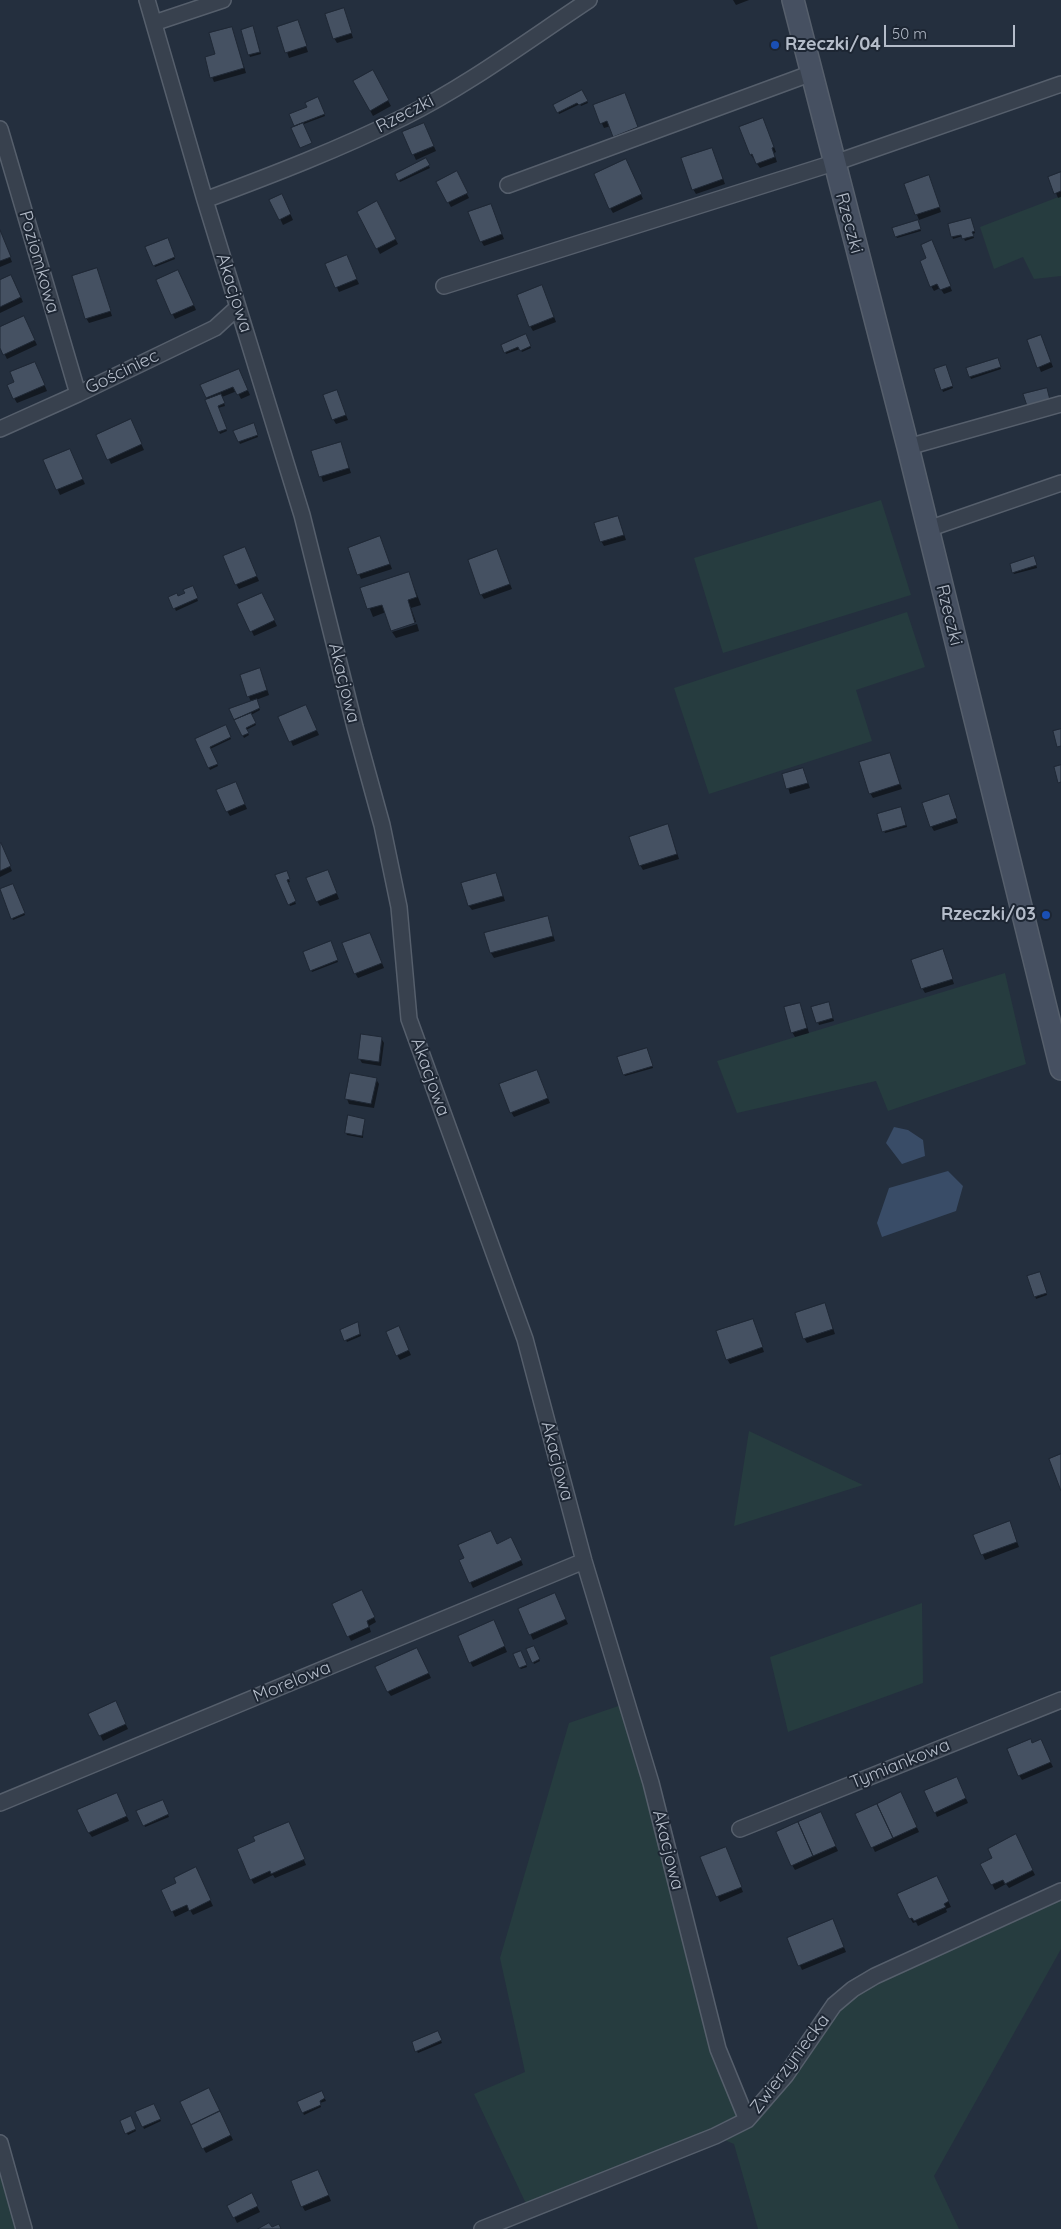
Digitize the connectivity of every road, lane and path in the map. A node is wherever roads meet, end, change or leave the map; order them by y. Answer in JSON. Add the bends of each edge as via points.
{"nodes":[{"id":1,"x":147,"y":0,"type":"edge"},
{"id":2,"x":223,"y":0,"type":"edge"},
{"id":3,"x":590,"y":0,"type":"edge"},
{"id":4,"x":794,"y":0,"type":"edge"},
{"id":5,"x":154,"y":23,"type":"junction"},
{"id":6,"x":812,"y":73,"type":"junction"},
{"id":7,"x":1061,"y":84,"type":"edge"},
{"id":8,"x":0,"y":129,"type":"edge"},
{"id":9,"x":834,"y":162,"type":"junction"},
{"id":10,"x":508,"y":185,"type":"dead end"},
{"id":11,"x":205,"y":200,"type":"junction"},
{"id":12,"x":444,"y":286,"type":"dead end"},
{"id":13,"x":238,"y":307,"type":"junction"},
{"id":14,"x":78,"y":394,"type":"junction"},
{"id":15,"x":1061,"y":404,"type":"edge"},
{"id":16,"x":0,"y":429,"type":"edge"},
{"id":17,"x":908,"y":447,"type":"junction"},
{"id":18,"x":1061,"y":483,"type":"edge"},
{"id":19,"x":928,"y":529,"type":"junction"},
{"id":20,"x":1061,"y":1069,"type":"edge"},
{"id":21,"x":584,"y":1561,"type":"junction"},
{"id":22,"x":1061,"y":1700,"type":"edge"},
{"id":23,"x":0,"y":1803,"type":"edge"},
{"id":24,"x":740,"y":1828,"type":"dead end"},
{"id":25,"x":1061,"y":1891,"type":"edge"},
{"id":26,"x":747,"y":2120,"type":"junction"},
{"id":27,"x":0,"y":2143,"type":"edge"},
{"id":28,"x":24,"y":2229,"type":"edge"},
{"id":29,"x":482,"y":2229,"type":"edge"}],
"edges":[{"from":1,"to":5,"type":"street","name":"Akacjowa"},
{"from":2,"to":5,"type":"street"},
{"from":3,"to":11,"type":"street","name":"Rzeczki","via":[[405,117]]},
{"from":4,"to":6,"type":"main road","name":"Rzeczki"},
{"from":5,"to":11,"type":"street","name":"Akacjowa"},
{"from":6,"to":9,"type":"main road","name":"Rzeczki"},
{"from":6,"to":10,"type":"street"},
{"from":7,"to":9,"type":"street"},
{"from":8,"to":14,"type":"street","name":"Poziomkowa"},
{"from":9,"to":12,"type":"street"},
{"from":9,"to":17,"type":"main road","name":"Rzeczki"},
{"from":11,"to":13,"type":"street","name":"Akacjowa"},
{"from":13,"to":14,"type":"street","name":"Gościniec","via":[[215,328]]},
{"from":13,"to":21,"type":"street","name":"Akacjowa","via":[[302,515],[382,825],[399,907],[409,1019],[525,1339]]},
{"from":14,"to":16,"type":"street","name":"Gościniec"},
{"from":15,"to":17,"type":"street"},
{"from":17,"to":19,"type":"main road","name":"Rzeczki"},
{"from":18,"to":19,"type":"street"},
{"from":19,"to":20,"type":"main road","name":"Rzeczki"},
{"from":21,"to":23,"type":"street","name":"Morelowa"},
{"from":21,"to":26,"type":"street","name":"Akacjowa","via":[[651,1783],[718,2049]]},
{"from":22,"to":24,"type":"street","name":"Tymiankowa"},
{"from":25,"to":26,"type":"street","name":"Zwierzyniecka","via":[[853,1989],[834,2005],[786,2074]]},
{"from":26,"to":29,"type":"street","name":"Zwierzyniecka","via":[[715,2136]]},
{"from":27,"to":28,"type":"street"}]}
